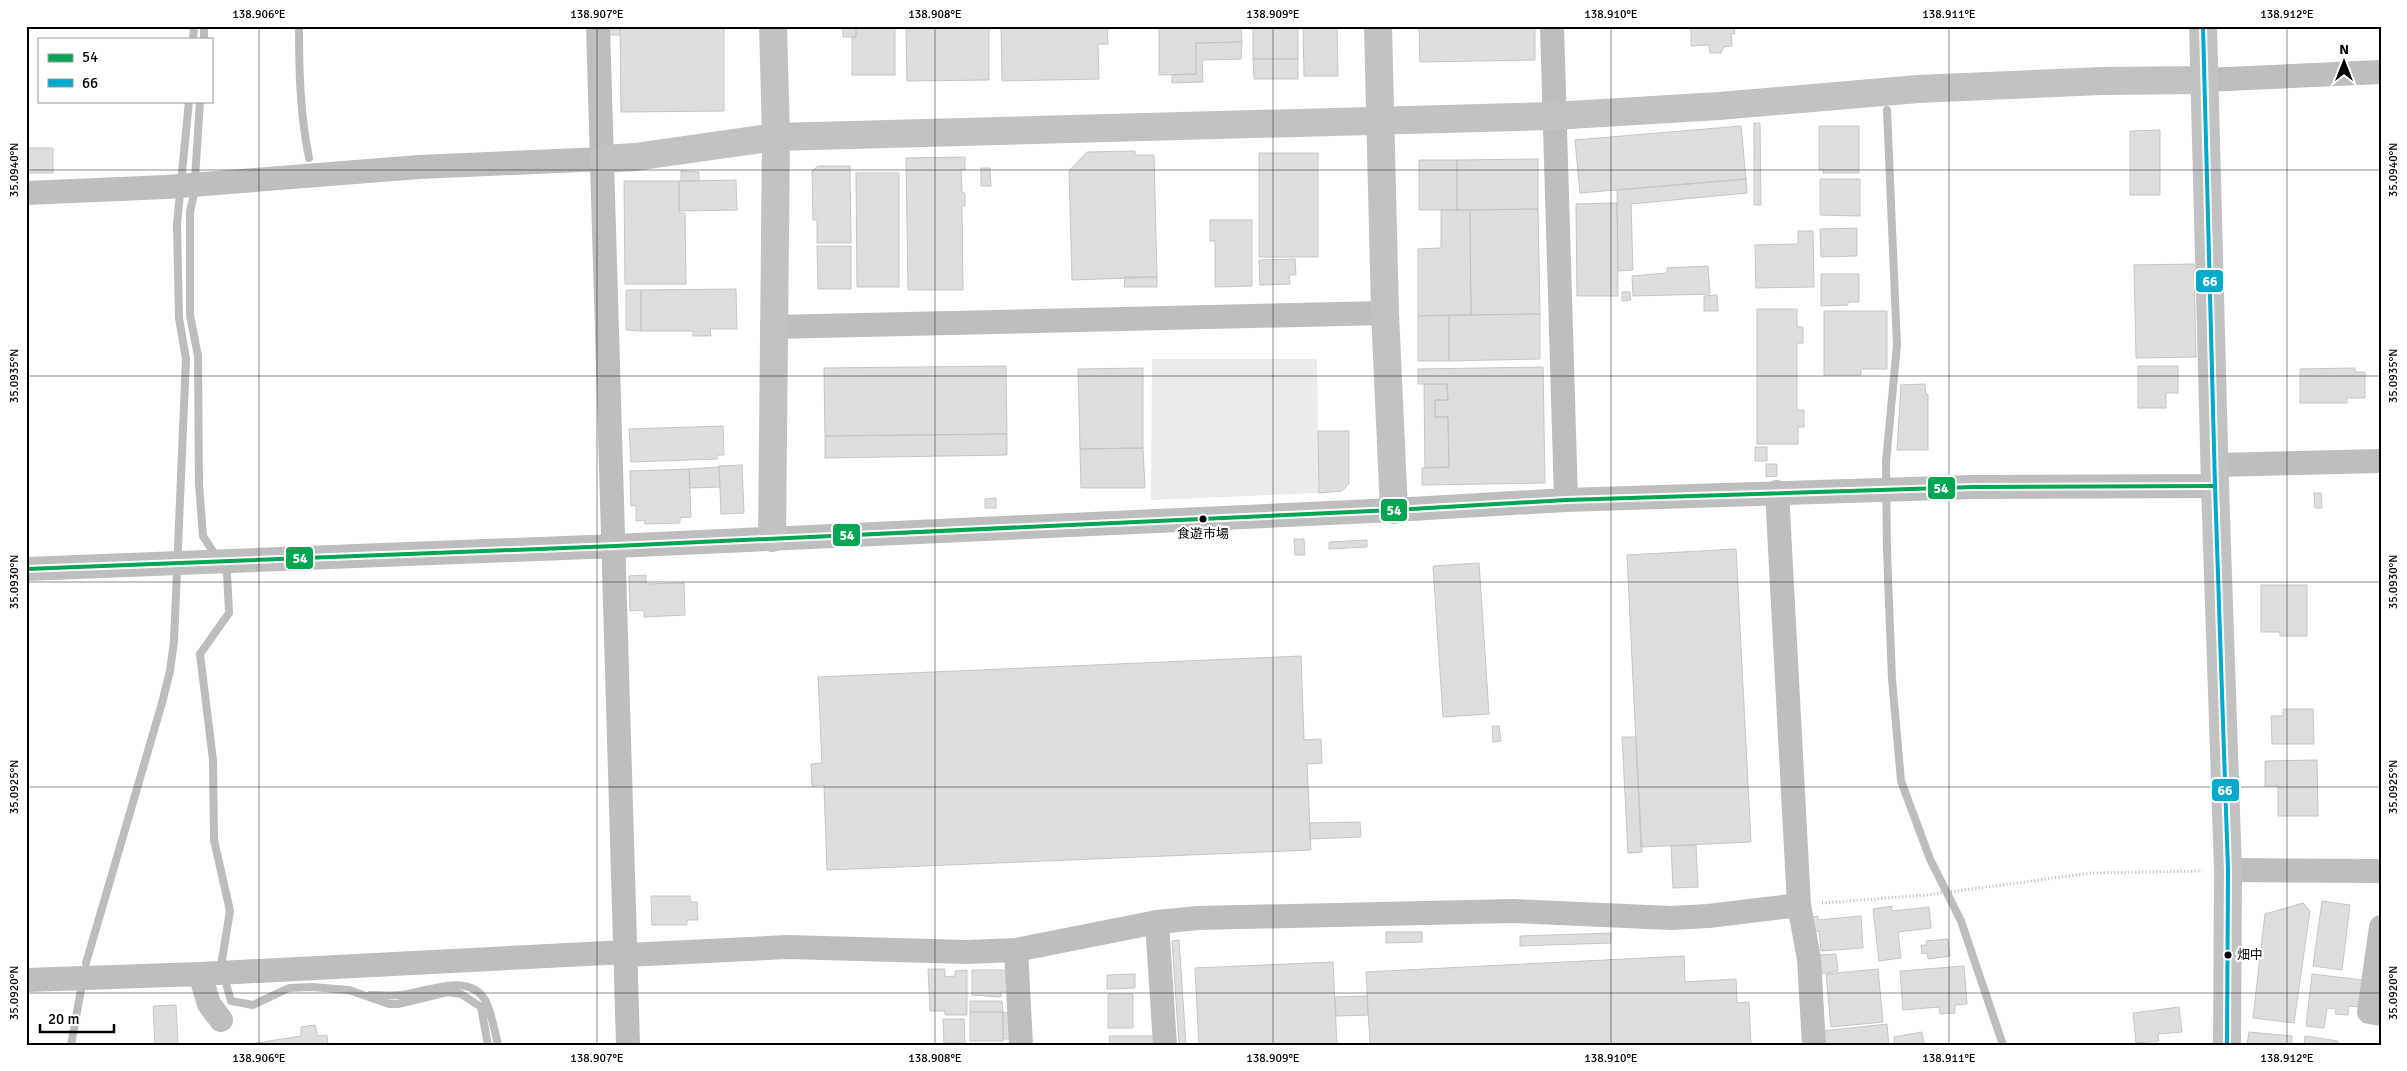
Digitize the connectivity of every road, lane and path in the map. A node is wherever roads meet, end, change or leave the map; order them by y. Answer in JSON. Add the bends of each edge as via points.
{"nodes":[{"id":1,"x":598,"y":26,"type":"edge"},
{"id":2,"x":773,"y":26,"type":"edge"},
{"id":3,"x":1378,"y":26,"type":"edge"},
{"id":4,"x":1552,"y":26,"type":"edge"},
{"id":5,"x":2203,"y":26,"type":"edge"},
{"id":6,"x":2381,"y":72,"type":"edge"},
{"id":7,"x":2205,"y":80,"type":"junction"},
{"id":8,"x":1553,"y":116,"type":"junction"},
{"id":9,"x":1380,"y":122,"type":"junction"},
{"id":10,"x":776,"y":136,"type":"junction"},
{"id":11,"x":603,"y":159,"type":"junction"},
{"id":12,"x":26,"y":193,"type":"edge"},
{"id":13,"x":1384,"y":313,"type":"junction"},
{"id":14,"x":772,"y":327,"type":"junction"},
{"id":15,"x":2381,"y":461,"type":"edge"},
{"id":16,"x":2215,"y":476,"type":"junction"},
{"id":17,"x":1777,"y":492,"type":"junction"},
{"id":18,"x":1566,"y":500,"type":"junction"},
{"id":19,"x":1394,"y":510,"type":"junction"},
{"id":20,"x":772,"y":538,"type":"junction"},
{"id":21,"x":615,"y":546,"type":"junction"},
{"id":22,"x":26,"y":569,"type":"edge"},
{"id":23,"x":2228,"y":870,"type":"junction"},
{"id":24,"x":2381,"y":871,"type":"edge"},
{"id":25,"x":1799,"y":905,"type":"junction"},
{"id":26,"x":1157,"y":922,"type":"junction"},
{"id":27,"x":2381,"y":927,"type":"edge"},
{"id":28,"x":1016,"y":950,"type":"junction"},
{"id":29,"x":626,"y":954,"type":"junction"},
{"id":30,"x":200,"y":974,"type":"junction"},
{"id":31,"x":26,"y":980,"type":"edge"},
{"id":32,"x":2381,"y":1014,"type":"edge"},
{"id":33,"x":221,"y":1020,"type":"dead end"},
{"id":34,"x":628,"y":1045,"type":"edge"},
{"id":35,"x":1021,"y":1045,"type":"edge"},
{"id":36,"x":1166,"y":1045,"type":"edge"},
{"id":37,"x":1814,"y":1045,"type":"edge"},
{"id":38,"x":2227,"y":1045,"type":"edge"}],
"edges":[{"from":1,"to":11,"type":"street"},
{"from":2,"to":10,"type":"street"},
{"from":3,"to":9,"type":"street"},
{"from":4,"to":8,"type":"street"},
{"from":5,"to":7,"type":"street"},
{"from":6,"to":7,"type":"street"},
{"from":7,"to":8,"type":"street","via":[[1918,89]]},
{"from":7,"to":16,"type":"street"},
{"from":8,"to":9,"type":"street"},
{"from":8,"to":18,"type":"street"},
{"from":9,"to":10,"type":"street"},
{"from":9,"to":13,"type":"street"},
{"from":10,"to":11,"type":"street"},
{"from":10,"to":14,"type":"street"},
{"from":11,"to":12,"type":"street","via":[[419,167],[166,187]]},
{"from":11,"to":21,"type":"street"},
{"from":13,"to":14,"type":"street"},
{"from":13,"to":19,"type":"street"},
{"from":14,"to":20,"type":"street"},
{"from":15,"to":16,"type":"street"},
{"from":16,"to":17,"type":"street"},
{"from":16,"to":23,"type":"street"},
{"from":17,"to":18,"type":"street"},
{"from":17,"to":25,"type":"street"},
{"from":18,"to":19,"type":"street"},
{"from":19,"to":20,"type":"street"},
{"from":20,"to":21,"type":"street"},
{"from":21,"to":22,"type":"street"},
{"from":21,"to":29,"type":"street"},
{"from":23,"to":24,"type":"street"},
{"from":23,"to":25,"type":"path","via":[[2092,873],[1926,894]]},
{"from":23,"to":38,"type":"street"},
{"from":25,"to":26,"type":"street","via":[[1671,918],[1513,911],[1198,918]]},
{"from":25,"to":37,"type":"street","via":[[1809,959]]},
{"from":26,"to":28,"type":"street"},
{"from":26,"to":36,"type":"street"},
{"from":27,"to":32,"type":"street","via":[[2369,1012]]},
{"from":28,"to":29,"type":"street","via":[[796,947]]},
{"from":28,"to":35,"type":"street"},
{"from":29,"to":30,"type":"street"},
{"from":29,"to":34,"type":"street"},
{"from":30,"to":31,"type":"street"},
{"from":30,"to":33,"type":"street","via":[[209,1004]]}]}
